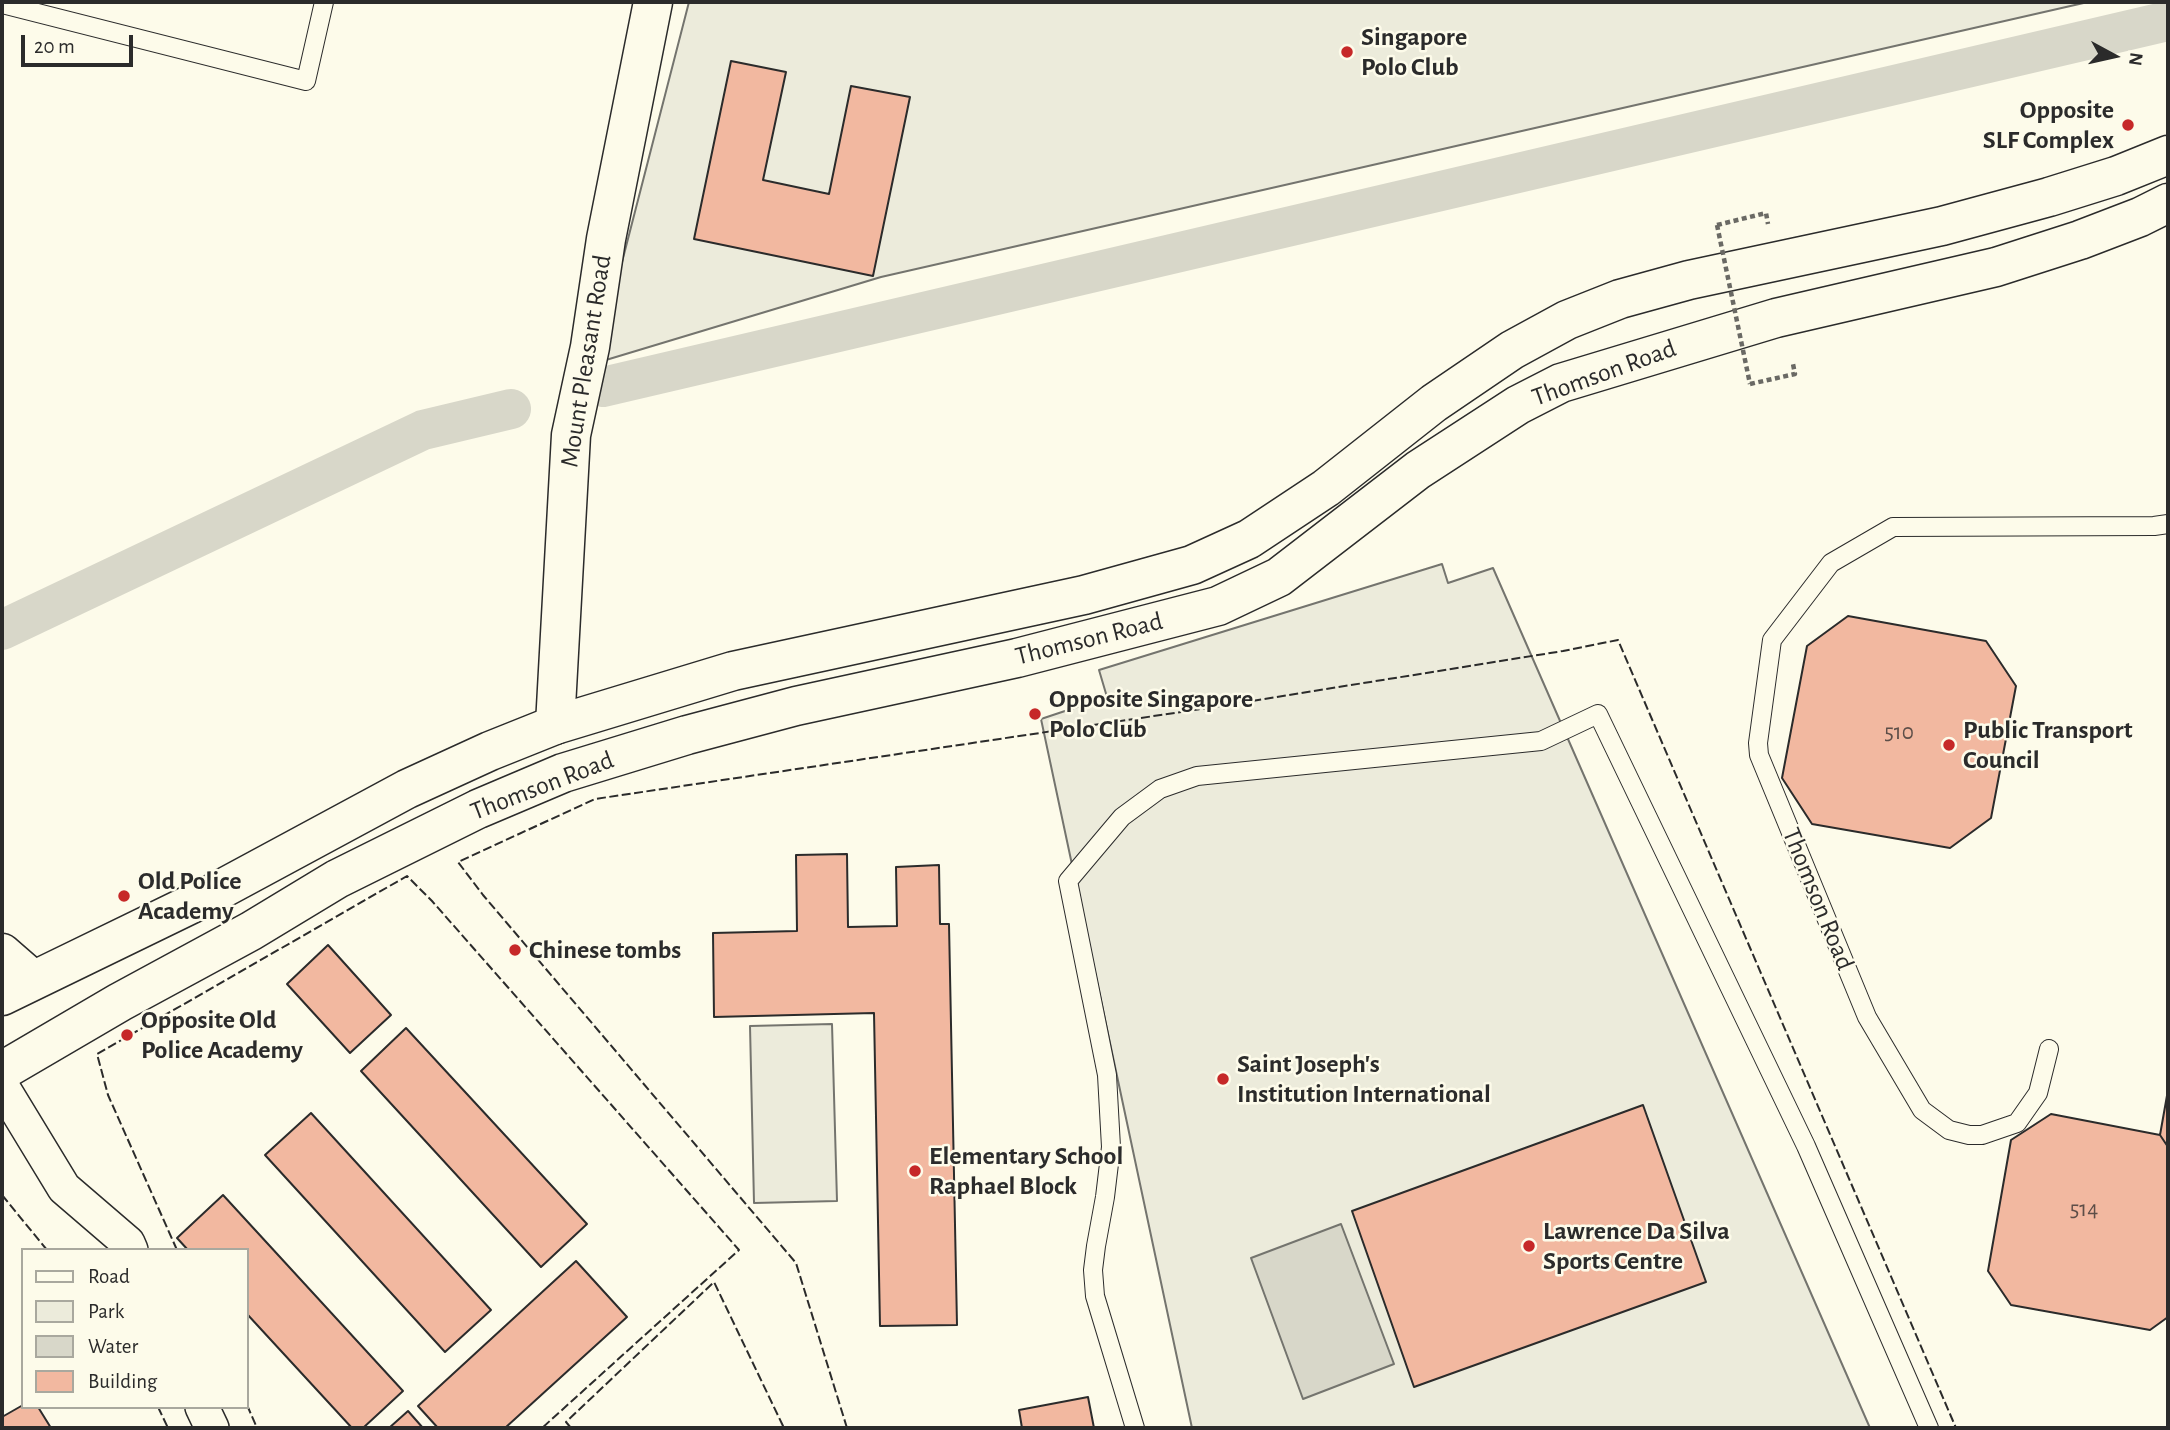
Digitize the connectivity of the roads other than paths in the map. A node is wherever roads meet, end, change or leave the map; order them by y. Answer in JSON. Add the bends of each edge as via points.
{"nodes":[{"id":1,"x":324,"y":2,"type":"edge"},
{"id":2,"x":653,"y":2,"type":"edge"},
{"id":3,"x":2,"y":4,"type":"edge"},
{"id":4,"x":2168,"y":155,"type":"edge"},
{"id":5,"x":2168,"y":203,"type":"edge"},
{"id":6,"x":2168,"y":524,"type":"edge"},
{"id":7,"x":555,"y":726,"type":"junction"},
{"id":8,"x":2,"y":953,"type":"edge"},
{"id":9,"x":17,"y":988,"type":"edge"},
{"id":10,"x":2049,"y":1049,"type":"dead end"},
{"id":11,"x":2,"y":1070,"type":"edge"},
{"id":12,"x":2,"y":1086,"type":"edge"},
{"id":13,"x":130,"y":1248,"type":"edge"},
{"id":14,"x":203,"y":1409,"type":"edge"},
{"id":15,"x":212,"y":1428,"type":"edge"},
{"id":16,"x":1135,"y":1428,"type":"edge"},
{"id":17,"x":1929,"y":1428,"type":"edge"}],
"edges":[{"from":1,"to":3,"type":"lane","via":[[306,81]]},
{"from":2,"to":7,"type":"main road","name":"Mount Pleasant Road","via":[[571,435]]},
{"from":4,"to":7,"type":"main road","name":"Thomson Road","via":[[2035,201],[1942,226],[1689,279],[1567,320],[1512,350],[1434,403],[1326,488],[1260,532],[1192,565],[1084,595],[733,671]]},
{"from":5,"to":11,"type":"main road","name":"Thomson Road","via":[[2080,240],[1996,267],[1776,318],[1561,383],[1518,405],[1418,470],[1279,577],[1218,606],[1017,658],[796,706],[563,773],[478,809],[337,879]]},
{"from":6,"to":10,"type":"lane","name":"Thomson Road","via":[[1893,527],[1831,563],[1771,644],[1759,755],[1867,1017],[1922,1110],[1949,1130],[1969,1135],[2017,1122],[2038,1093]]},
{"from":7,"to":9,"type":"main road","name":"Thomson Road","via":[[407,789],[216,891]]},
{"from":8,"to":9,"type":"main road"},
{"from":12,"to":13,"type":"street","via":[[64,1188]]},
{"from":14,"to":15,"type":"street"},
{"from":16,"to":17,"type":"lane","via":[[1095,1296],[1093,1270],[1111,1147],[1107,1075],[1068,881],[1122,817],[1160,789],[1197,776],[1541,741],[1598,714],[1806,1146]]}]}
